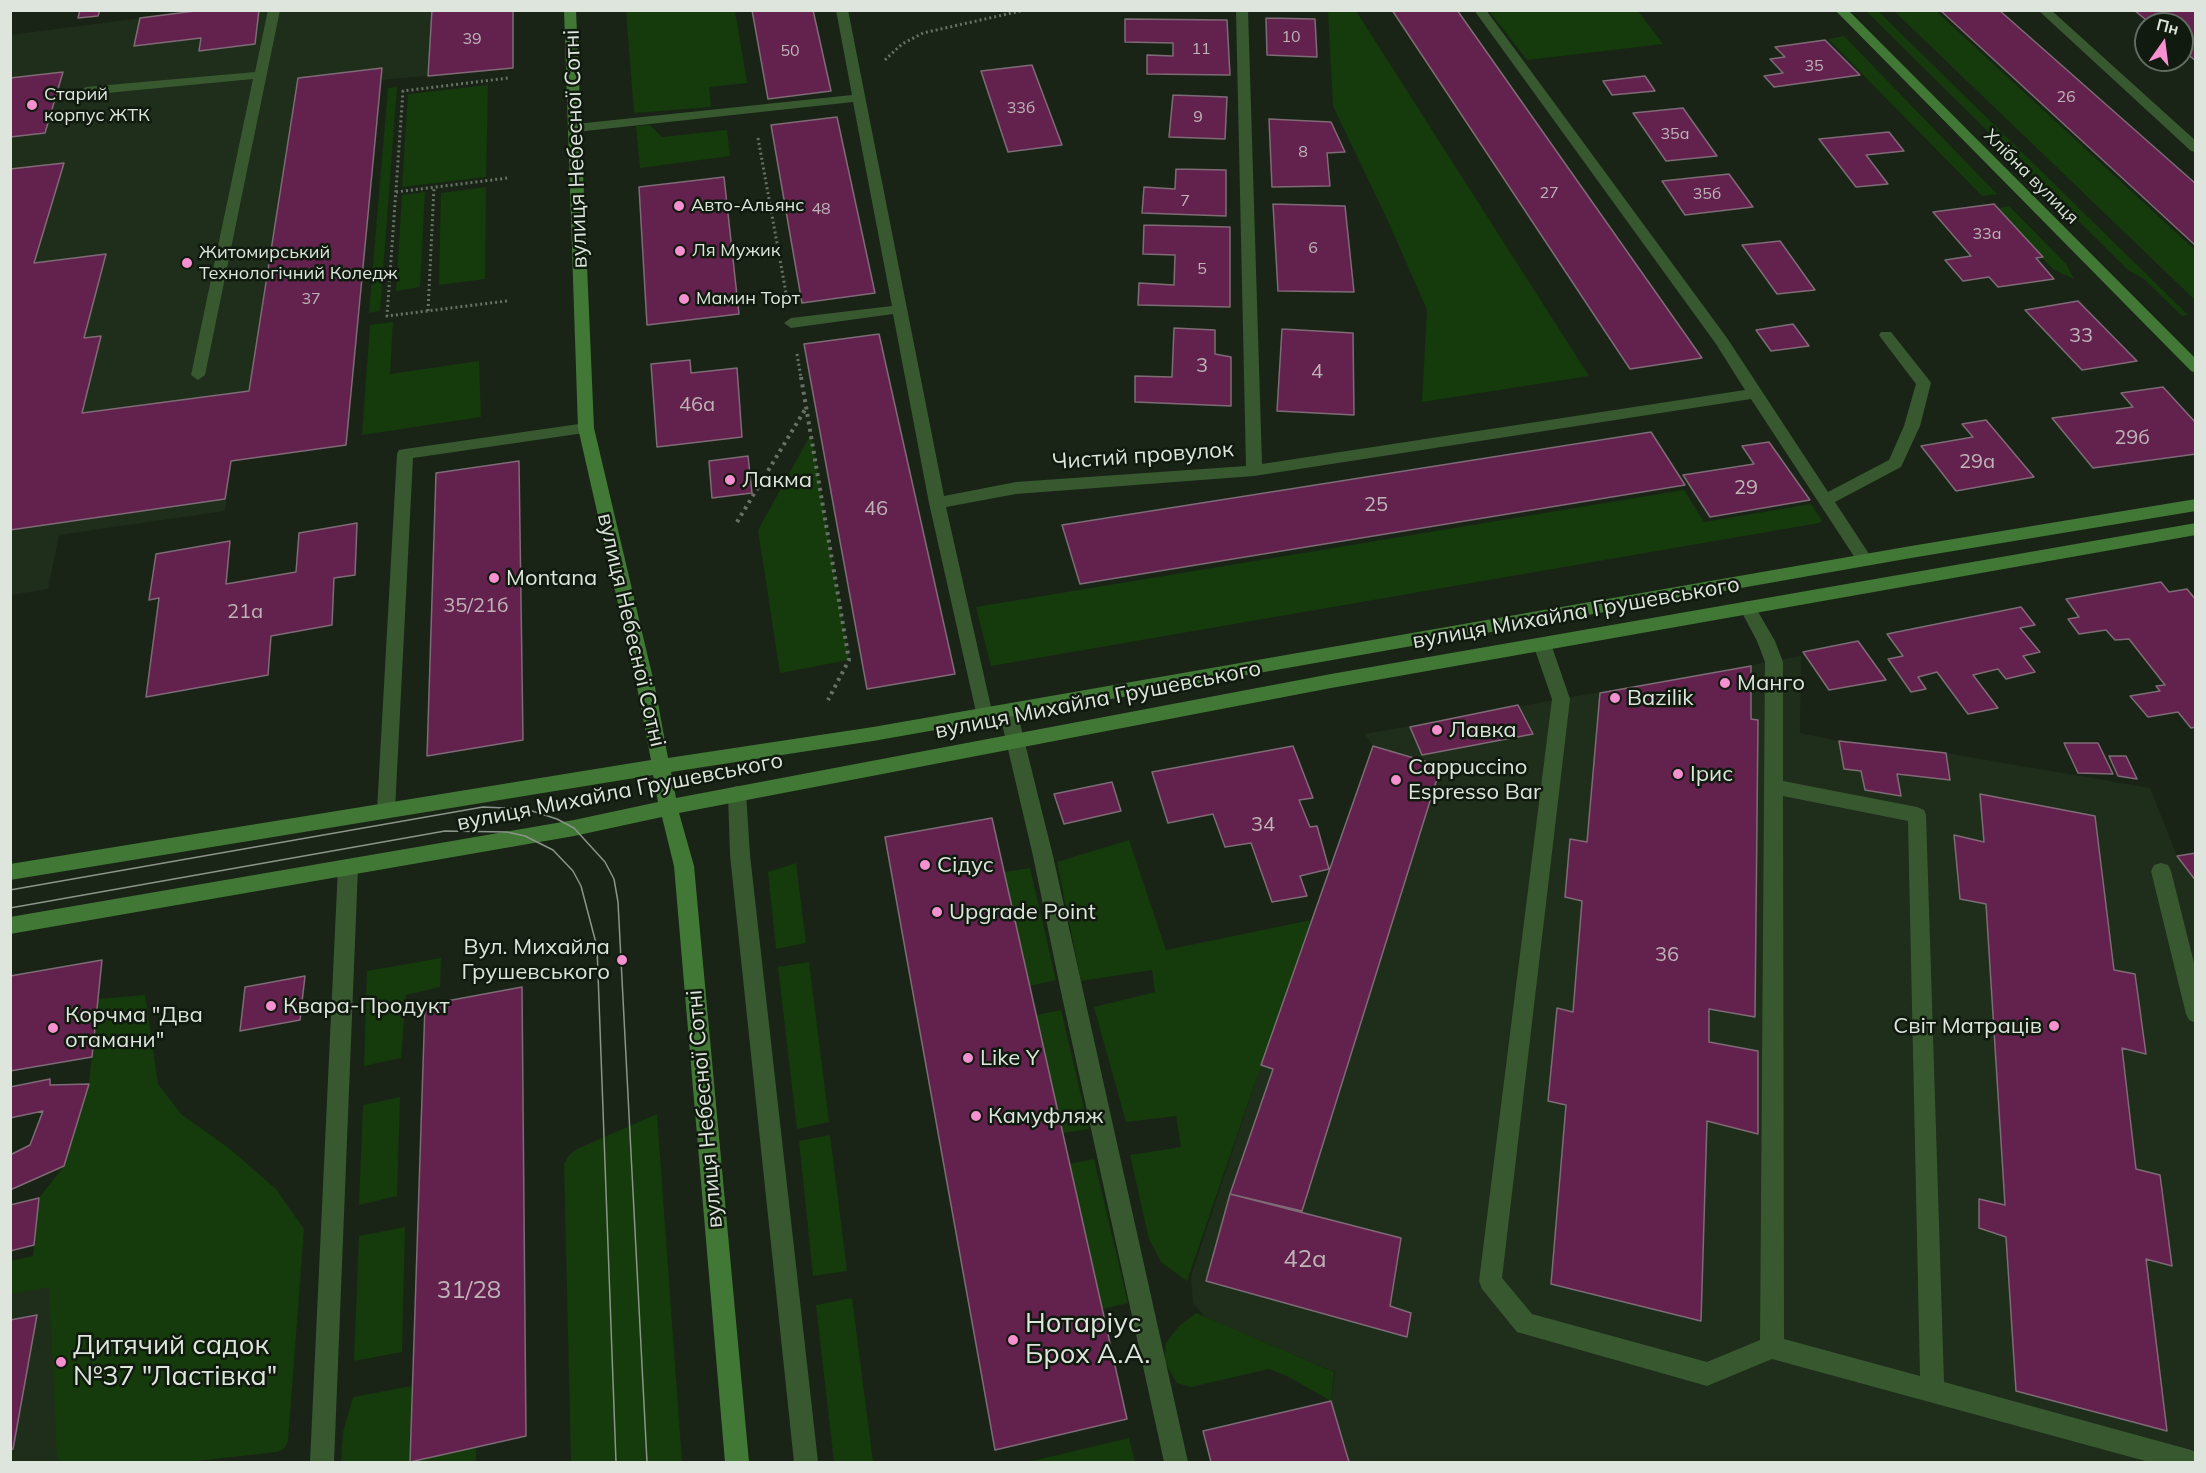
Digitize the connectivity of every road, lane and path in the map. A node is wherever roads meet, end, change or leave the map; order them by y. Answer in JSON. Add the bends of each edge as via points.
{"nodes":[{"id":1,"x":274,"y":10,"type":"edge"},
{"id":2,"x":570,"y":10,"type":"edge"},
{"id":3,"x":842,"y":10,"type":"edge"},
{"id":4,"x":1025,"y":10,"type":"edge"},
{"id":5,"x":1242,"y":10,"type":"edge"},
{"id":6,"x":1480,"y":10,"type":"edge"},
{"id":7,"x":1841,"y":10,"type":"edge"},
{"id":8,"x":2043,"y":10,"type":"edge"},
{"id":9,"x":260,"y":75,"type":"junction"},
{"id":10,"x":508,"y":78,"type":"dead end"},
{"id":11,"x":86,"y":92,"type":"dead end"},
{"id":12,"x":859,"y":98,"type":"junction"},
{"id":13,"x":753,"y":109,"type":"junction"},
{"id":14,"x":576,"y":128,"type":"junction"},
{"id":15,"x":2196,"y":148,"type":"edge"},
{"id":16,"x":508,"y":178,"type":"dead end"},
{"id":17,"x":434,"y":187,"type":"junction"},
{"id":18,"x":396,"y":192,"type":"junction"},
{"id":19,"x":507,"y":301,"type":"dead end"},
{"id":20,"x":900,"y":309,"type":"junction"},
{"id":21,"x":428,"y":311,"type":"junction"},
{"id":22,"x":791,"y":322,"type":"junction"},
{"id":23,"x":1886,"y":335,"type":"dead end"},
{"id":24,"x":2196,"y":368,"type":"edge"},
{"id":25,"x":198,"y":375,"type":"dead end"},
{"id":26,"x":1755,"y":393,"type":"junction"},
{"id":27,"x":806,"y":408,"type":"junction"},
{"id":28,"x":586,"y":428,"type":"junction"},
{"id":29,"x":1254,"y":471,"type":"junction"},
{"id":30,"x":1826,"y":500,"type":"junction"},
{"id":31,"x":937,"y":503,"type":"junction"},
{"id":32,"x":2196,"y":505,"type":"edge"},
{"id":33,"x":737,"y":522,"type":"dead end"},
{"id":34,"x":2196,"y":529,"type":"edge"},
{"id":35,"x":1865,"y":560,"type":"junction"},
{"id":36,"x":1747,"y":607,"type":"junction"},
{"id":37,"x":1542,"y":644,"type":"junction"},
{"id":38,"x":828,"y":700,"type":"dead end"},
{"id":39,"x":1008,"y":711,"type":"junction"},
{"id":40,"x":984,"y":716,"type":"junction"},
{"id":41,"x":1016,"y":739,"type":"junction"},
{"id":42,"x":662,"y":767,"type":"junction"},
{"id":43,"x":1774,"y":787,"type":"junction"},
{"id":44,"x":737,"y":793,"type":"junction"},
{"id":45,"x":669,"y":809,"type":"junction"},
{"id":46,"x":386,"y":810,"type":"junction"},
{"id":47,"x":348,"y":867,"type":"junction"},
{"id":48,"x":2161,"y":871,"type":"dead end"},
{"id":49,"x":10,"y":872,"type":"edge"},
{"id":50,"x":10,"y":926,"type":"edge"},
{"id":51,"x":2196,"y":1014,"type":"edge"},
{"id":52,"x":1772,"y":1347,"type":"junction"},
{"id":53,"x":1932,"y":1390,"type":"junction"},
{"id":54,"x":322,"y":1462,"type":"edge"},
{"id":55,"x":737,"y":1462,"type":"edge"},
{"id":56,"x":807,"y":1462,"type":"edge"},
{"id":57,"x":1176,"y":1462,"type":"edge"},
{"id":58,"x":2191,"y":1462,"type":"edge"}],
"edges":[{"from":1,"to":9,"type":"street"},
{"from":2,"to":14,"type":"main road","name":"вулиця Небесної Сотні"},
{"from":3,"to":12,"type":"street"},
{"from":4,"to":12,"type":"path","via":[[912,37],[886,59]]},
{"from":5,"to":29,"type":"street","name":"Чистий провулок"},
{"from":6,"to":26,"type":"street","via":[[1722,341]]},
{"from":7,"to":24,"type":"main road","name":"Хлібна вулиця"},
{"from":8,"to":15,"type":"street"},
{"from":9,"to":11,"type":"street"},
{"from":9,"to":25,"type":"street"},
{"from":10,"to":18,"type":"path","via":[[403,91]]},
{"from":12,"to":13,"type":"street"},
{"from":12,"to":20,"type":"street"},
{"from":13,"to":14,"type":"street"},
{"from":13,"to":22,"type":"path"},
{"from":14,"to":28,"type":"main road","name":"вулиця Небесної Сотні"},
{"from":16,"to":17,"type":"path"},
{"from":17,"to":18,"type":"path"},
{"from":17,"to":21,"type":"path"},
{"from":18,"to":21,"type":"path","via":[[387,316]]},
{"from":19,"to":21,"type":"path"},
{"from":20,"to":22,"type":"street"},
{"from":20,"to":31,"type":"street"},
{"from":22,"to":27,"type":"path"},
{"from":23,"to":30,"type":"street","via":[[1924,382],[1912,426],[1895,463]]},
{"from":26,"to":29,"type":"street"},
{"from":26,"to":30,"type":"street"},
{"from":27,"to":33,"type":"path"},
{"from":27,"to":38,"type":"path","via":[[849,660]]},
{"from":28,"to":42,"type":"main road","name":"вулиця Небесної Сотні"},
{"from":28,"to":46,"type":"street","via":[[405,454]]},
{"from":29,"to":31,"type":"street","name":"Чистий провулок","via":[[1016,488]]},
{"from":30,"to":35,"type":"street"},
{"from":31,"to":40,"type":"street"},
{"from":32,"to":35,"type":"main road","name":"вулиця Михайла Грушевського"},
{"from":34,"to":36,"type":"main road","name":"вулиця Михайла Грушевського"},
{"from":35,"to":39,"type":"main road","name":"вулиця Михайла Грушевського"},
{"from":36,"to":37,"type":"main road","name":"вулиця Михайла Грушевського"},
{"from":36,"to":43,"type":"street","via":[[1774,662]]},
{"from":37,"to":41,"type":"main road","name":"вулиця Михайла Грушевського"},
{"from":37,"to":52,"type":"street","via":[[1561,699],[1490,1281],[1525,1324],[1707,1374]]},
{"from":39,"to":40,"type":"main road","name":"вулиця Михайла Грушевського"},
{"from":39,"to":41,"type":"street"},
{"from":40,"to":42,"type":"main road","name":"вулиця Михайла Грушевського"},
{"from":41,"to":44,"type":"main road","name":"вулиця Михайла Грушевського"},
{"from":41,"to":57,"type":"street"},
{"from":42,"to":45,"type":"main road","name":"вулиця Небесної Сотні"},
{"from":42,"to":46,"type":"main road","name":"вулиця Михайла Грушевського"},
{"from":43,"to":52,"type":"street"},
{"from":43,"to":53,"type":"street","via":[[1917,814]]},
{"from":44,"to":45,"type":"main road","name":"вулиця Михайла Грушевського"},
{"from":44,"to":56,"type":"street","via":[[740,855]]},
{"from":45,"to":47,"type":"main road","name":"вулиця Михайла Грушевського"},
{"from":45,"to":55,"type":"main road","name":"вулиця Небесної Сотні","via":[[684,866]]},
{"from":46,"to":49,"type":"main road","name":"вулиця Михайла Грушевського"},
{"from":47,"to":50,"type":"main road","name":"вулиця Михайла Грушевського"},
{"from":47,"to":54,"type":"street"},
{"from":48,"to":51,"type":"street"},
{"from":52,"to":53,"type":"street"},
{"from":53,"to":58,"type":"street"}]}
